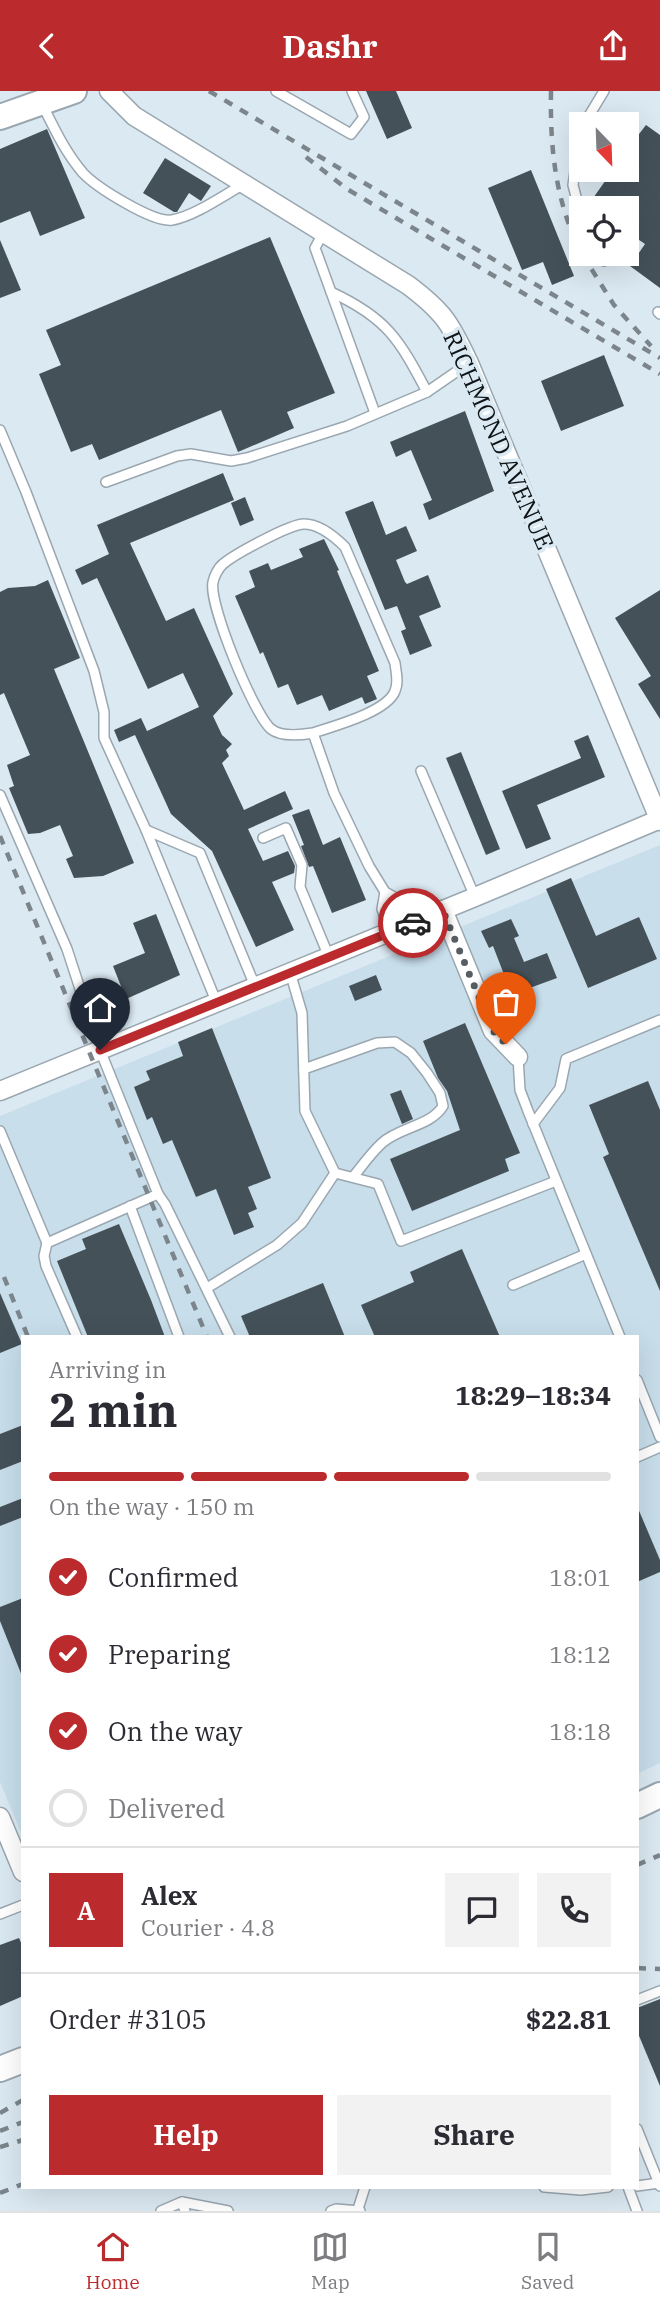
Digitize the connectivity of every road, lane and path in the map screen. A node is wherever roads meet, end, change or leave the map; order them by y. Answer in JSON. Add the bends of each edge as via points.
{"nodes":[{"id":1,"x":74,"y":91,"type":"edge"},
{"id":2,"x":109,"y":91,"type":"edge"},
{"id":3,"x":276,"y":91,"type":"edge"},
{"id":4,"x":352,"y":91,"type":"edge"},
{"id":5,"x":604,"y":91,"type":"edge"},
{"id":6,"x":41,"y":102,"type":"junction"},
{"id":7,"x":591,"y":112,"type":"edge"},
{"id":8,"x":0,"y":117,"type":"edge"},
{"id":9,"x":244,"y":184,"type":"junction"},
{"id":10,"x":323,"y":233,"type":"junction"},
{"id":11,"x":331,"y":292,"type":"junction"},
{"id":12,"x":469,"y":363,"type":"junction"},
{"id":13,"x":427,"y":391,"type":"junction"},
{"id":14,"x":375,"y":413,"type":"junction"},
{"id":15,"x":0,"y":430,"type":"edge"},
{"id":16,"x":106,"y":482,"type":"dead end"},
{"id":17,"x":313,"y":733,"type":"junction"},
{"id":18,"x":421,"y":771,"type":"dead end"},
{"id":19,"x":0,"y":795,"type":"edge"},
{"id":20,"x":660,"y":820,"type":"edge"},
{"id":21,"x":146,"y":830,"type":"junction"},
{"id":22,"x":263,"y":838,"type":"dead end"},
{"id":23,"x":385,"y":892,"type":"junction"},
{"id":24,"x":475,"y":897,"type":"junction"},
{"id":25,"x":443,"y":911,"type":"junction"},
{"id":26,"x":411,"y":923,"type":"junction"},
{"id":27,"x":390,"y":932,"type":"junction"},
{"id":28,"x":329,"y":957,"type":"junction"},
{"id":29,"x":290,"y":972,"type":"junction"},
{"id":30,"x":255,"y":986,"type":"junction"},
{"id":31,"x":216,"y":1002,"type":"junction"},
{"id":32,"x":660,"y":1020,"type":"edge"},
{"id":33,"x":100,"y":1050,"type":"junction"},
{"id":34,"x":518,"y":1057,"type":"joint"},
{"id":35,"x":304,"y":1069,"type":"junction"},
{"id":36,"x":0,"y":1091,"type":"edge"},
{"id":37,"x":533,"y":1124,"type":"junction"},
{"id":38,"x":0,"y":1132,"type":"edge"},
{"id":39,"x":335,"y":1173,"type":"junction"},
{"id":40,"x":353,"y":1177,"type":"junction"},
{"id":41,"x":556,"y":1181,"type":"junction"},
{"id":42,"x":158,"y":1194,"type":"junction"},
{"id":43,"x":130,"y":1206,"type":"junction"},
{"id":44,"x":47,"y":1243,"type":"junction"},
{"id":45,"x":586,"y":1254,"type":"junction"},
{"id":46,"x":513,"y":1285,"type":"dead end"},
{"id":47,"x":207,"y":1288,"type":"junction"},
{"id":48,"x":76,"y":1335,"type":"edge"},
{"id":49,"x":178,"y":1335,"type":"edge"},
{"id":50,"x":229,"y":1335,"type":"edge"},
{"id":51,"x":619,"y":1335,"type":"edge"},
{"id":52,"x":639,"y":1385,"type":"edge"},
{"id":53,"x":660,"y":1437,"type":"edge"},
{"id":54,"x":660,"y":1447,"type":"edge"},
{"id":55,"x":639,"y":1456,"type":"edge"},
{"id":56,"x":660,"y":1795,"type":"edge"},
{"id":57,"x":639,"y":1805,"type":"edge"},
{"id":58,"x":0,"y":1817,"type":"edge"},
{"id":59,"x":21,"y":1867,"type":"edge"},
{"id":60,"x":21,"y":1906,"type":"edge"},
{"id":61,"x":0,"y":1914,"type":"edge"},
{"id":62,"x":660,"y":1990,"type":"edge"},
{"id":63,"x":639,"y":1999,"type":"edge"},
{"id":64,"x":21,"y":2061,"type":"edge"},
{"id":65,"x":0,"y":2069,"type":"edge"},
{"id":66,"x":639,"y":2134,"type":"edge"},
{"id":67,"x":659,"y":2184,"type":"edge"},
{"id":68,"x":639,"y":2186,"type":"edge"},
{"id":69,"x":364,"y":2189,"type":"edge"},
{"id":70,"x":569,"y":2189,"type":"edge"},
{"id":71,"x":590,"y":2189,"type":"edge"},
{"id":72,"x":629,"y":2189,"type":"edge"},
{"id":73,"x":183,"y":2207,"type":"edge"},
{"id":74,"x":359,"y":2210,"type":"edge"},
{"id":75,"x":161,"y":2211,"type":"edge"},
{"id":76,"x":228,"y":2211,"type":"edge"},
{"id":77,"x":331,"y":2211,"type":"edge"},
{"id":78,"x":638,"y":2211,"type":"edge"}],
"edges":[{"from":1,"to":6,"type":"main road"},
{"from":2,"to":9,"type":"street","name":"RICHMOND AVENUE","via":[[134,115]]},
{"from":3,"to":4,"type":"lane","via":[[351,134],[364,117]]},
{"from":5,"to":7,"type":"lane"},
{"from":6,"to":8,"type":"main road"},
{"from":6,"to":9,"type":"lane","via":[[62,146],[85,175],[156,219],[172,220]]},
{"from":9,"to":10,"type":"street","name":"RICHMOND AVENUE"},
{"from":10,"to":11,"type":"lane","via":[[315,248]]},
{"from":10,"to":12,"type":"street","name":"RICHMOND AVENUE","via":[[430,302],[452,328]]},
{"from":11,"to":13,"type":"lane","via":[[378,319],[398,339]]},
{"from":11,"to":14,"type":"lane"},
{"from":12,"to":13,"type":"lane"},
{"from":12,"to":20,"type":"street","name":"RICHMOND AVENUE"},
{"from":13,"to":14,"type":"lane"},
{"from":14,"to":16,"type":"lane","via":[[247,458],[177,456]]},
{"from":15,"to":21,"type":"lane","via":[[94,671],[104,712],[104,738]]},
{"from":17,"to":17,"type":"lane","via":[[387,703],[398,683],[395,663],[345,547],[303,524],[258,542],[220,566],[212,584],[214,604],[260,716],[274,731],[299,736]]},
{"from":17,"to":23,"type":"lane","via":[[334,793]]},
{"from":18,"to":24,"type":"lane"},
{"from":19,"to":33,"type":"lane","via":[[67,949]]},
{"from":20,"to":24,"type":"street"},
{"from":21,"to":30,"type":"lane","via":[[200,853]]},
{"from":21,"to":31,"type":"lane"},
{"from":22,"to":28,"type":"lane","via":[[286,828],[302,866],[300,887]]},
{"from":23,"to":26,"type":"lane","via":[[401,901]]},
{"from":23,"to":27,"type":"lane","via":[[382,909]]},
{"from":24,"to":25,"type":"street"},
{"from":25,"to":26,"type":"street"},
{"from":25,"to":34,"type":"street","via":[[493,1031]]},
{"from":26,"to":27,"type":"street"},
{"from":27,"to":28,"type":"street"},
{"from":28,"to":29,"type":"street"},
{"from":29,"to":30,"type":"street"},
{"from":29,"to":35,"type":"lane","via":[[302,1013]]},
{"from":30,"to":31,"type":"street"},
{"from":31,"to":33,"type":"street"},
{"from":32,"to":37,"type":"lane","via":[[566,1059],[560,1088]]},
{"from":33,"to":36,"type":"street"},
{"from":33,"to":42,"type":"lane"},
{"from":34,"to":37,"type":"lane","via":[[520,1090]]},
{"from":35,"to":39,"type":"lane","via":[[305,1111]]},
{"from":35,"to":40,"type":"lane","via":[[377,1042],[395,1042],[411,1053],[440,1093],[443,1106],[437,1115],[383,1142]]},
{"from":37,"to":41,"type":"lane"},
{"from":38,"to":44,"type":"lane"},
{"from":39,"to":40,"type":"lane"},
{"from":39,"to":47,"type":"lane","via":[[302,1223],[277,1245]]},
{"from":40,"to":41,"type":"lane","via":[[378,1184],[401,1241]]},
{"from":41,"to":45,"type":"lane"},
{"from":42,"to":43,"type":"lane"},
{"from":42,"to":47,"type":"lane"},
{"from":43,"to":44,"type":"lane"},
{"from":43,"to":49,"type":"lane"},
{"from":44,"to":48,"type":"lane","via":[[47,1266]]},
{"from":45,"to":46,"type":"lane"},
{"from":45,"to":51,"type":"lane"},
{"from":47,"to":50,"type":"lane"},
{"from":52,"to":53,"type":"lane"},
{"from":54,"to":55,"type":"lane"},
{"from":56,"to":57,"type":"main road"},
{"from":58,"to":59,"type":"street"},
{"from":60,"to":61,"type":"lane"},
{"from":62,"to":63,"type":"lane"},
{"from":64,"to":65,"type":"main road"},
{"from":66,"to":67,"type":"lane"},
{"from":67,"to":68,"type":"lane"},
{"from":69,"to":74,"type":"lane"},
{"from":70,"to":71,"type":"lane"},
{"from":72,"to":78,"type":"lane"},
{"from":73,"to":75,"type":"lane"},
{"from":73,"to":76,"type":"lane"},
{"from":74,"to":77,"type":"lane"}]}
